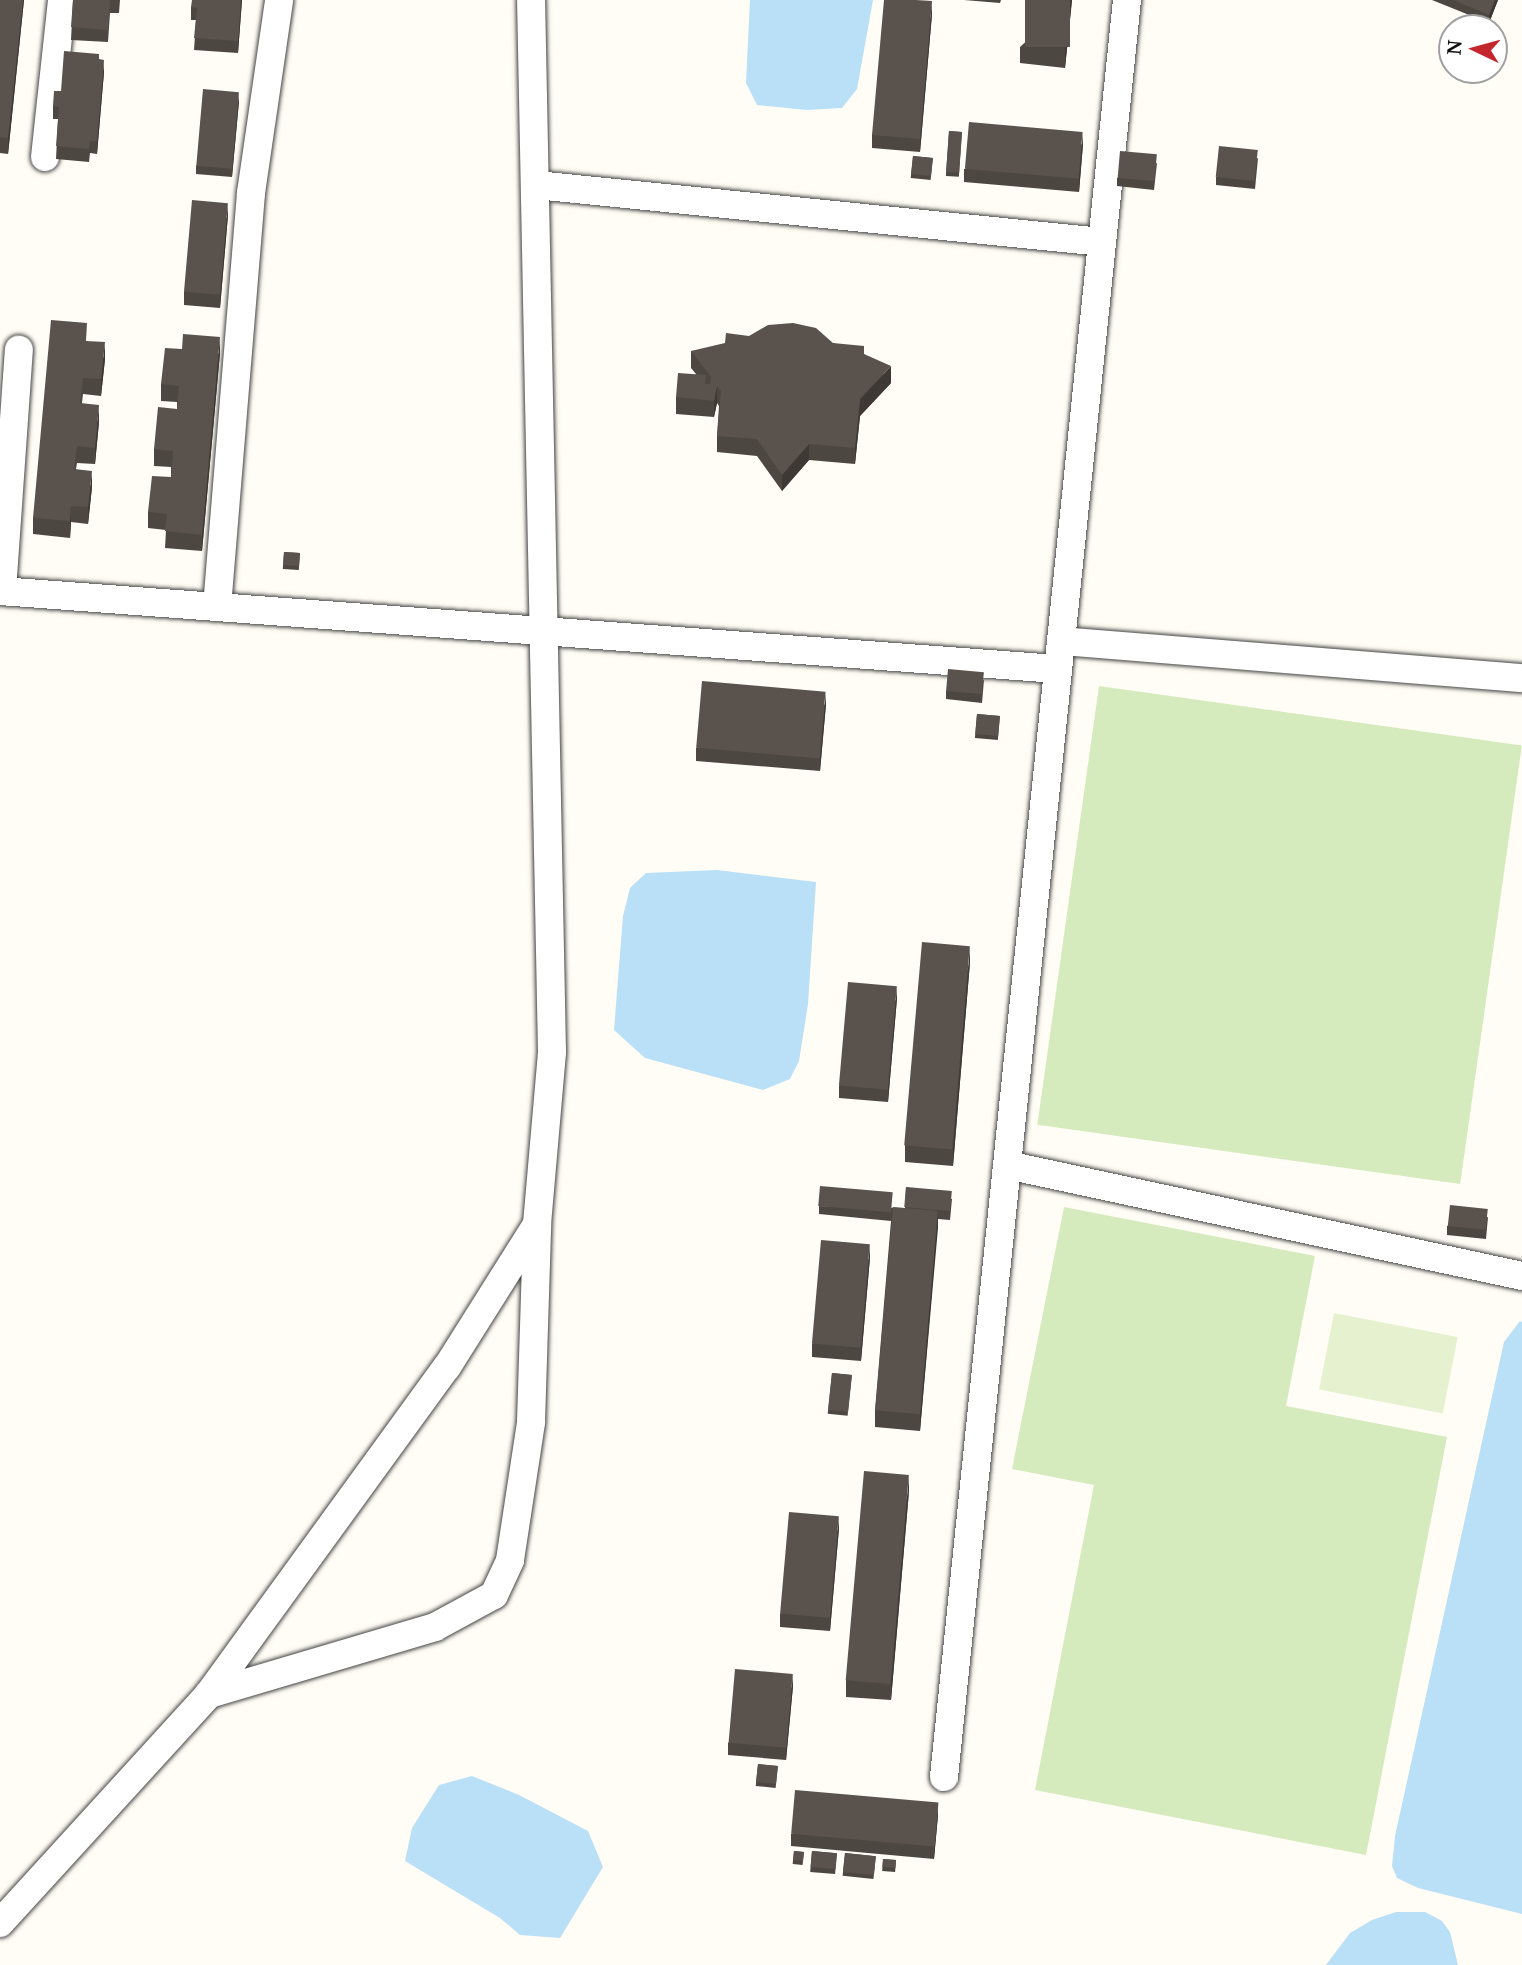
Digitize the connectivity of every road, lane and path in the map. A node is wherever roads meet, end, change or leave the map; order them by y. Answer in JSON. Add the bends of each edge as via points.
{"nodes":[{"id":1,"x":62,"y":0,"type":"edge"},
{"id":2,"x":279,"y":0,"type":"edge"},
{"id":3,"x":531,"y":0,"type":"edge"},
{"id":4,"x":1127,"y":0,"type":"edge"},
{"id":5,"x":45,"y":157,"type":"dead end"},
{"id":6,"x":537,"y":185,"type":"junction"},
{"id":7,"x":1102,"y":242,"type":"junction"},
{"id":8,"x":19,"y":350,"type":"dead end"},
{"id":9,"x":1,"y":591,"type":"edge"},
{"id":10,"x":217,"y":607,"type":"junction"},
{"id":11,"x":542,"y":632,"type":"junction"},
{"id":12,"x":1060,"y":655,"type":"junction"},
{"id":13,"x":1522,"y":678,"type":"edge"},
{"id":14,"x":1007,"y":1165,"type":"junction"},
{"id":15,"x":537,"y":1224,"type":"junction"},
{"id":16,"x":1522,"y":1276,"type":"edge"},
{"id":17,"x":209,"y":1694,"type":"junction"},
{"id":18,"x":944,"y":1777,"type":"dead end"},
{"id":19,"x":0,"y":1923,"type":"edge"}],
"edges":[{"from":1,"to":5,"type":"street"},
{"from":2,"to":10,"type":"street","via":[[251,193]]},
{"from":3,"to":6,"type":"street"},
{"from":4,"to":7,"type":"street"},
{"from":6,"to":7,"type":"street"},
{"from":6,"to":11,"type":"street"},
{"from":7,"to":12,"type":"street"},
{"from":8,"to":9,"type":"street"},
{"from":9,"to":10,"type":"street"},
{"from":10,"to":11,"type":"street"},
{"from":11,"to":12,"type":"street"},
{"from":11,"to":15,"type":"street","via":[[552,1052]]},
{"from":12,"to":13,"type":"street"},
{"from":12,"to":14,"type":"street"},
{"from":14,"to":16,"type":"street"},
{"from":14,"to":18,"type":"street"},
{"from":15,"to":17,"type":"street","via":[[447,1367]]},
{"from":15,"to":17,"type":"street","via":[[531,1422],[510,1560],[494,1595],[435,1627]]},
{"from":17,"to":19,"type":"street"}]}
